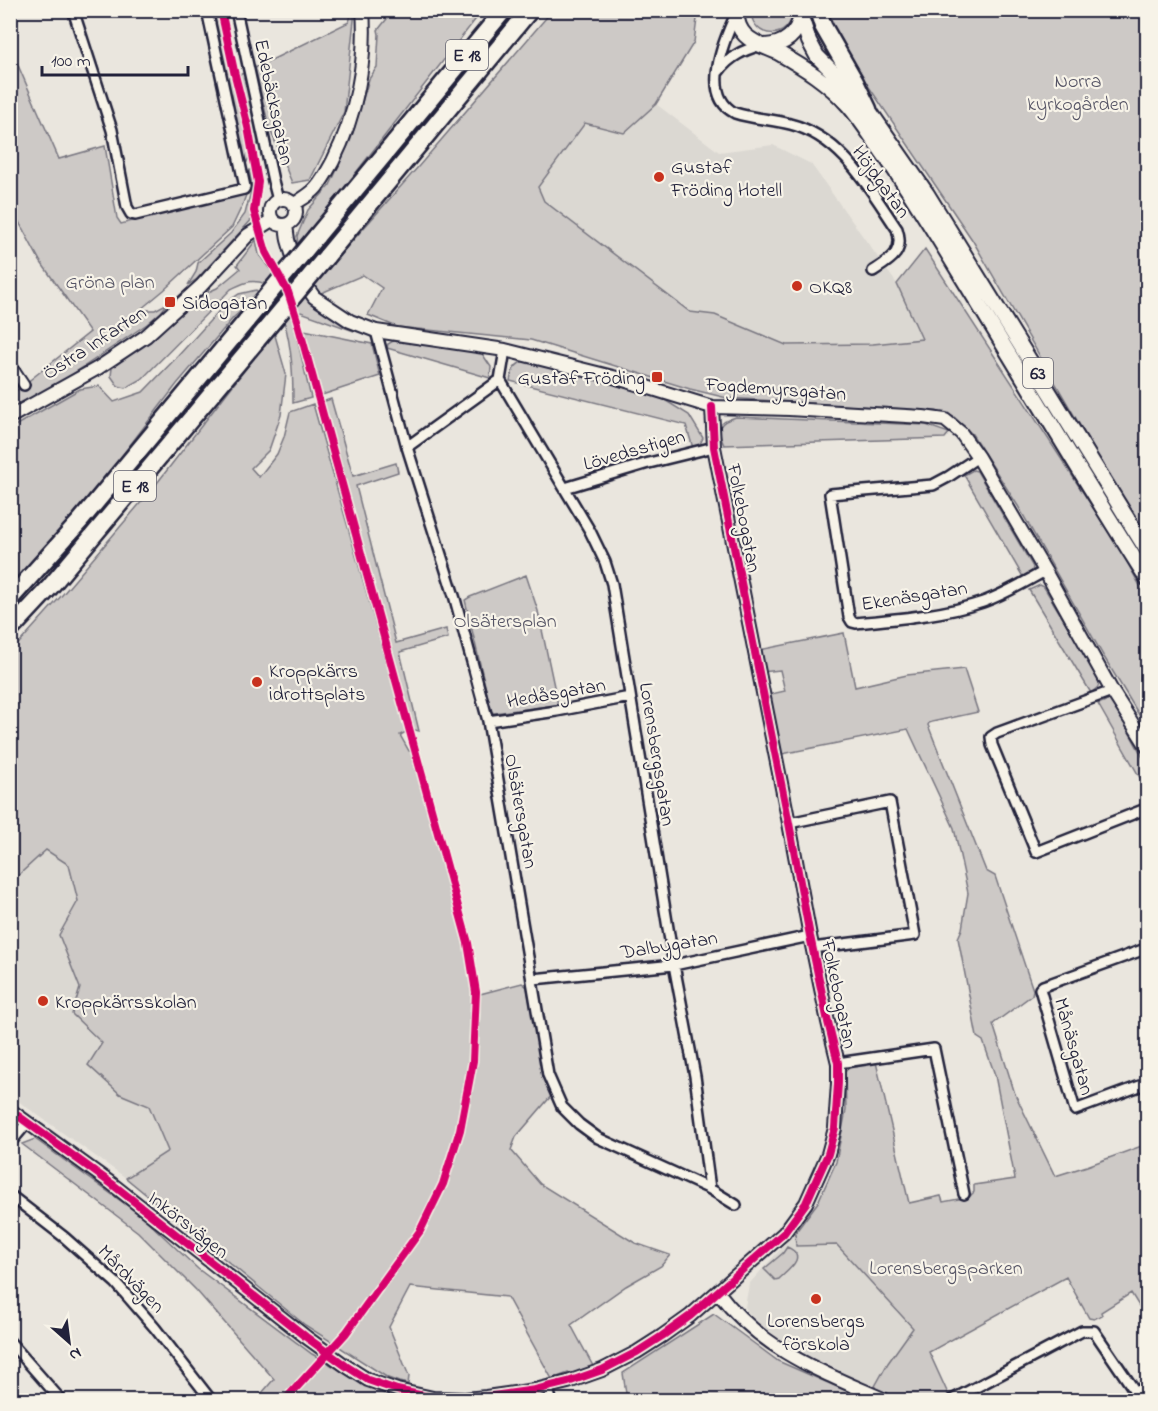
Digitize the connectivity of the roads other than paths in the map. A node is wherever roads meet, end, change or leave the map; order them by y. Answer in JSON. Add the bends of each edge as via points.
{"nodes":[{"id":1,"x":73,"y":10,"type":"edge"},
{"id":2,"x":207,"y":10,"type":"edge"},
{"id":3,"x":237,"y":10,"type":"edge"},
{"id":4,"x":363,"y":10,"type":"edge"},
{"id":5,"x":504,"y":10,"type":"edge"},
{"id":6,"x":530,"y":10,"type":"edge"},
{"id":7,"x":818,"y":10,"type":"edge"},
{"id":8,"x":736,"y":12,"type":"edge"},
{"id":9,"x":801,"y":14,"type":"edge"},
{"id":10,"x":763,"y":46,"type":"junction"},
{"id":11,"x":718,"y":72,"type":"junction"},
{"id":12,"x":868,"y":110,"type":"junction"},
{"id":13,"x":278,"y":200,"type":"junction"},
{"id":14,"x":293,"y":205,"type":"junction"},
{"id":15,"x":272,"y":220,"type":"junction"},
{"id":16,"x":286,"y":225,"type":"junction"},
{"id":17,"x":873,"y":272,"type":"dead end"},
{"id":18,"x":376,"y":331,"type":"junction"},
{"id":19,"x":505,"y":350,"type":"junction"},
{"id":20,"x":10,"y":364,"type":"edge"},
{"id":21,"x":500,"y":380,"type":"junction"},
{"id":22,"x":24,"y":385,"type":"dead end"},
{"id":23,"x":712,"y":407,"type":"junction"},
{"id":24,"x":10,"y":417,"type":"edge"},
{"id":25,"x":407,"y":447,"type":"junction"},
{"id":26,"x":714,"y":447,"type":"junction"},
{"id":27,"x":978,"y":457,"type":"junction"},
{"id":28,"x":565,"y":488,"type":"junction"},
{"id":29,"x":1148,"y":552,"type":"edge"},
{"id":30,"x":1045,"y":571,"type":"junction"},
{"id":31,"x":1148,"y":580,"type":"edge"},
{"id":32,"x":10,"y":599,"type":"edge"},
{"id":33,"x":10,"y":630,"type":"edge"},
{"id":34,"x":1112,"y":691,"type":"junction"},
{"id":35,"x":630,"y":697,"type":"junction"},
{"id":36,"x":488,"y":721,"type":"junction"},
{"id":37,"x":1148,"y":748,"type":"edge"},
{"id":38,"x":1148,"y":808,"type":"edge"},
{"id":39,"x":789,"y":823,"type":"junction"},
{"id":40,"x":811,"y":942,"type":"junction"},
{"id":41,"x":1148,"y":948,"type":"edge"},
{"id":42,"x":674,"y":965,"type":"junction"},
{"id":43,"x":533,"y":980,"type":"junction"},
{"id":44,"x":838,"y":1063,"type":"junction"},
{"id":45,"x":1148,"y":1083,"type":"edge"},
{"id":46,"x":10,"y":1110,"type":"edge"},
{"id":47,"x":27,"y":1123,"type":"junction"},
{"id":48,"x":10,"y":1143,"type":"edge"},
{"id":49,"x":710,"y":1189,"type":"junction"},
{"id":50,"x":964,"y":1194,"type":"dead end"},
{"id":51,"x":10,"y":1195,"type":"edge"},
{"id":52,"x":736,"y":1205,"type":"dead end"},
{"id":53,"x":718,"y":1292,"type":"junction"},
{"id":54,"x":10,"y":1342,"type":"edge"},
{"id":55,"x":346,"y":1366,"type":"joint"},
{"id":56,"x":548,"y":1388,"type":"junction"},
{"id":57,"x":61,"y":1401,"type":"edge"},
{"id":58,"x":211,"y":1401,"type":"edge"},
{"id":59,"x":551,"y":1401,"type":"edge"},
{"id":60,"x":885,"y":1401,"type":"edge"},
{"id":61,"x":952,"y":1401,"type":"edge"},
{"id":62,"x":1141,"y":1401,"type":"edge"}],
"edges":[{"from":1,"to":2,"type":"street","via":[[112,130],[131,214],[245,187]]},
{"from":3,"to":13,"type":"street","name":"Edebäcksgatan"},
{"from":4,"to":14,"type":"street","via":[[357,92],[340,146],[315,189]]},
{"from":5,"to":32,"type":"highway","number":"E 18","bridge":true,"via":[[81,520]]},
{"from":6,"to":33,"type":"highway","number":"E 18","bridge":true,"via":[[50,587]]},
{"from":7,"to":12,"type":"highway"},
{"from":8,"to":10,"type":"main road","number":"63","via":[[743,34]]},
{"from":8,"to":11,"type":"street","name":"Höjdgatan"},
{"from":9,"to":10,"type":"main road","number":"63","via":[[789,39]]},
{"from":9,"to":12,"type":"main road","number":"63","via":[[808,41],[817,56]]},
{"from":10,"to":11,"type":"street","via":[[737,54]]},
{"from":10,"to":31,"type":"main road","number":"63","via":[[813,73],[837,93],[870,134]]},
{"from":11,"to":17,"type":"street","name":"Höjdgatan","via":[[718,94],[729,110],[790,124],[818,135],[843,155],[867,185],[900,237],[892,259]]},
{"from":12,"to":29,"type":"main road","number":"63","via":[[927,194]]},
{"from":13,"to":14,"type":"street"},
{"from":13,"to":15,"type":"street","via":[[271,206]]},
{"from":14,"to":16,"type":"street","via":[[295,216]]},
{"from":15,"to":16,"type":"street"},
{"from":15,"to":24,"type":"street","name":"Östra Infarten","via":[[248,235],[201,286],[146,336]]},
{"from":16,"to":18,"type":"street","name":"Fogdemyrsgatan","via":[[298,274],[314,297],[350,321]]},
{"from":18,"to":19,"type":"street","name":"Fogdemyrsgatan"},
{"from":18,"to":25,"type":"street","name":"Olsätersgatan"},
{"from":19,"to":21,"type":"street"},
{"from":19,"to":23,"type":"street","name":"Fogdemyrsgatan"},
{"from":20,"to":22,"type":"street"},
{"from":21,"to":25,"type":"street"},
{"from":21,"to":28,"type":"street","name":"Lorensbergsgatan"},
{"from":23,"to":26,"type":"street","name":"Folkebogatan"},
{"from":23,"to":27,"type":"street","name":"Fogdemyrsgatan","via":[[945,420]]},
{"from":25,"to":36,"type":"street","name":"Olsätersgatan"},
{"from":26,"to":28,"type":"street","name":"Lövedsstigen"},
{"from":26,"to":39,"type":"street","name":"Folkebogatan"},
{"from":27,"to":30,"type":"street","name":"Fogdemyrsgatan"},
{"from":27,"to":30,"type":"street","name":"Ekenäsgatan","via":[[933,485],[830,494],[849,617],[855,623],[953,611],[984,602]]},
{"from":28,"to":35,"type":"street","name":"Lorensbergsgatan","via":[[590,531],[612,584]]},
{"from":30,"to":34,"type":"street","name":"Fogdemyrsgatan"},
{"from":34,"to":37,"type":"street","name":"Fogdemyrsgatan"},
{"from":34,"to":38,"type":"street","via":[[997,733],[991,737],[992,745],[1036,852]]},
{"from":35,"to":36,"type":"street","name":"Hedåsgatan"},
{"from":35,"to":42,"type":"street","name":"Lorensbergsgatan"},
{"from":36,"to":43,"type":"street","name":"Olsätersgatan"},
{"from":39,"to":40,"type":"street","name":"Folkebogatan"},
{"from":39,"to":40,"type":"street","name":"Dalbygatan","via":[[890,802],[915,935]]},
{"from":40,"to":42,"type":"street","name":"Dalbygatan"},
{"from":40,"to":44,"type":"street","name":"Folkebogatan"},
{"from":41,"to":45,"type":"street","name":"Månäsgatan","via":[[1040,989],[1075,1110]]},
{"from":42,"to":43,"type":"street","name":"Dalbygatan"},
{"from":42,"to":49,"type":"street","name":"Lorensbergsgatan","via":[[695,1076]]},
{"from":43,"to":49,"type":"street","name":"Olsätersgatan","via":[[548,1075],[561,1107],[598,1138]]},
{"from":44,"to":50,"type":"street","via":[[934,1049]]},
{"from":44,"to":53,"type":"street","name":"Folkebogatan","via":[[835,1128],[807,1203],[784,1233]]},
{"from":46,"to":47,"type":"street","name":"Inkörsvägen"},
{"from":47,"to":48,"type":"street"},
{"from":47,"to":55,"type":"street","name":"Inkörsvägen"},
{"from":49,"to":52,"type":"street","name":"Olsätersgatan"},
{"from":51,"to":58,"type":"street","name":"Mårdvägen","via":[[116,1283]]},
{"from":53,"to":56,"type":"street","name":"Folkebogatan","via":[[637,1352],[602,1370]]},
{"from":53,"to":60,"type":"street","via":[[758,1334],[798,1361]]},
{"from":54,"to":57,"type":"street"},
{"from":55,"to":56,"type":"street","name":"Folkebogatan","via":[[368,1380],[433,1398],[465,1399]]},
{"from":56,"to":59,"type":"street"},
{"from":61,"to":62,"type":"street","via":[[1082,1330],[1094,1331]]}]}
